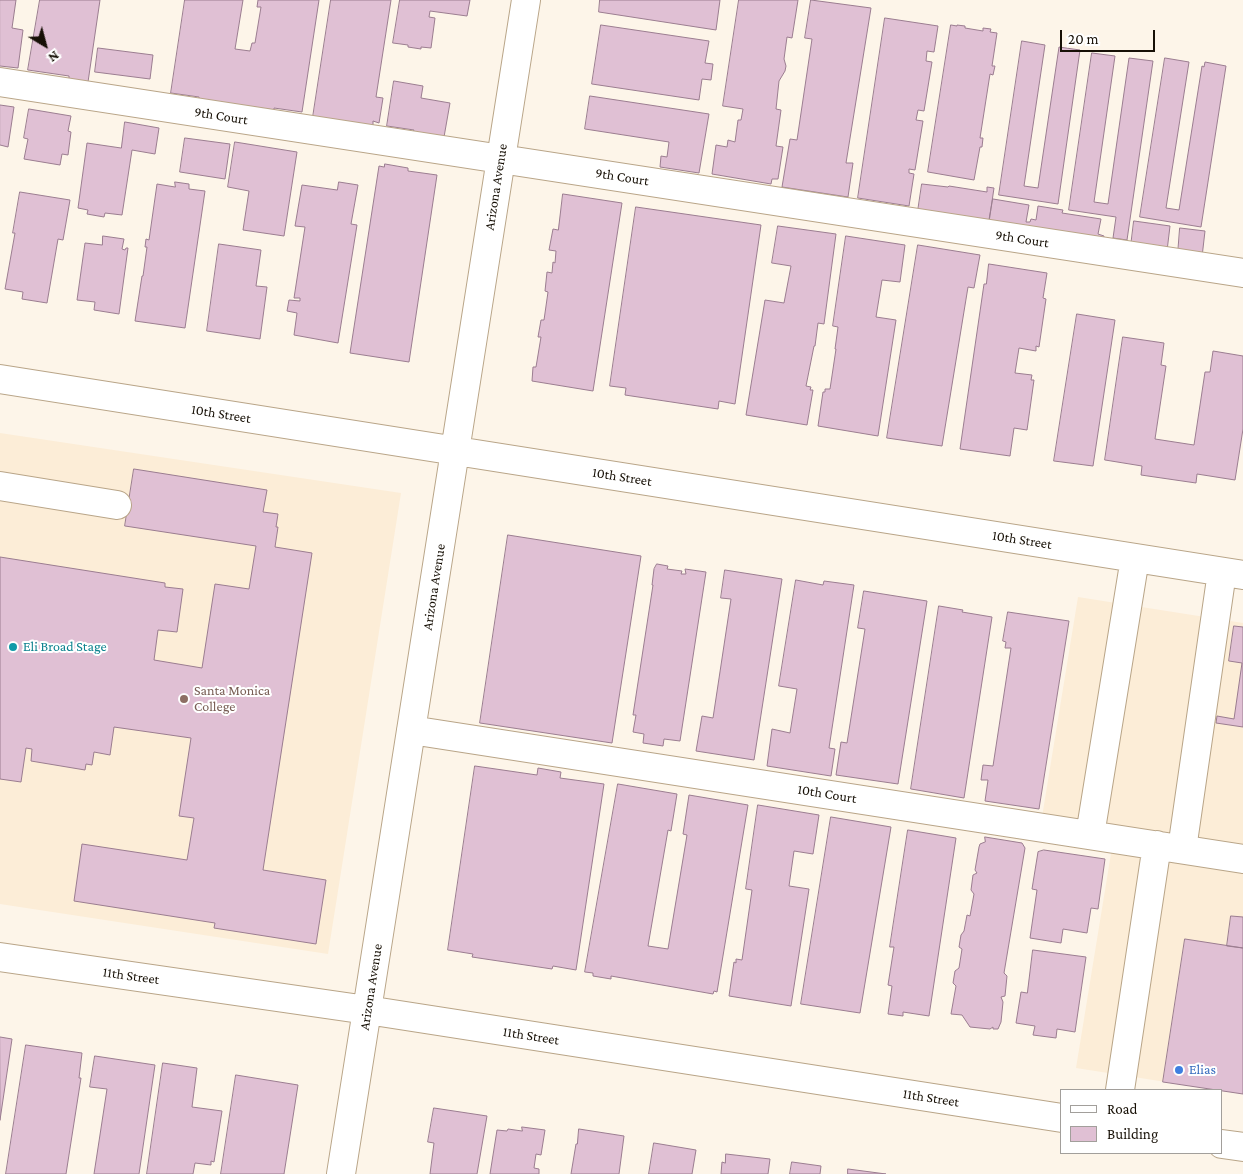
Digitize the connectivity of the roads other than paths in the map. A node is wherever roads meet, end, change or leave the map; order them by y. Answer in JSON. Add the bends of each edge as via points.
{"nodes":[{"id":1,"x":526,"y":0,"type":"edge"},
{"id":2,"x":0,"y":82,"type":"edge"},
{"id":3,"x":501,"y":158,"type":"junction"},
{"id":4,"x":1243,"y":273,"type":"edge"},
{"id":5,"x":0,"y":379,"type":"edge"},
{"id":6,"x":455,"y":451,"type":"junction"},
{"id":7,"x":0,"y":486,"type":"edge"},
{"id":8,"x":118,"y":505,"type":"dead end"},
{"id":9,"x":1134,"y":558,"type":"junction"},
{"id":10,"x":1232,"y":573,"type":"edge"},
{"id":11,"x":411,"y":730,"type":"junction"},
{"id":12,"x":1090,"y":835,"type":"junction"},
{"id":13,"x":1169,"y":847,"type":"junction"},
{"id":14,"x":1243,"y":859,"type":"edge"},
{"id":15,"x":0,"y":957,"type":"edge"},
{"id":16,"x":368,"y":1010,"type":"junction"},
{"id":17,"x":1120,"y":1089,"type":"edge"},
{"id":18,"x":1060,"y":1118,"type":"edge"},
{"id":19,"x":1223,"y":1144,"type":"edge"},
{"id":20,"x":1243,"y":1147,"type":"edge"},
{"id":21,"x":341,"y":1174,"type":"edge"}],
"edges":[{"from":1,"to":3,"type":"street","name":"Arizona Avenue"},
{"from":2,"to":3,"type":"street","name":"9th Court"},
{"from":3,"to":4,"type":"street","name":"9th Court"},
{"from":3,"to":6,"type":"street","name":"Arizona Avenue"},
{"from":5,"to":6,"type":"street","name":"10th Street"},
{"from":6,"to":9,"type":"street","name":"10th Street"},
{"from":6,"to":11,"type":"street","name":"Arizona Avenue"},
{"from":7,"to":8,"type":"street"},
{"from":9,"to":10,"type":"street","name":"10th Street"},
{"from":9,"to":12,"type":"street"},
{"from":10,"to":13,"type":"street"},
{"from":11,"to":12,"type":"street","name":"10th Court"},
{"from":11,"to":16,"type":"street","name":"Arizona Avenue"},
{"from":12,"to":13,"type":"street","name":"10th Court"},
{"from":13,"to":14,"type":"street","name":"10th Court"},
{"from":13,"to":17,"type":"street"},
{"from":15,"to":16,"type":"street","name":"11th Street"},
{"from":16,"to":18,"type":"street","name":"11th Street"},
{"from":16,"to":21,"type":"street","name":"Arizona Avenue"},
{"from":19,"to":20,"type":"street"}]}
